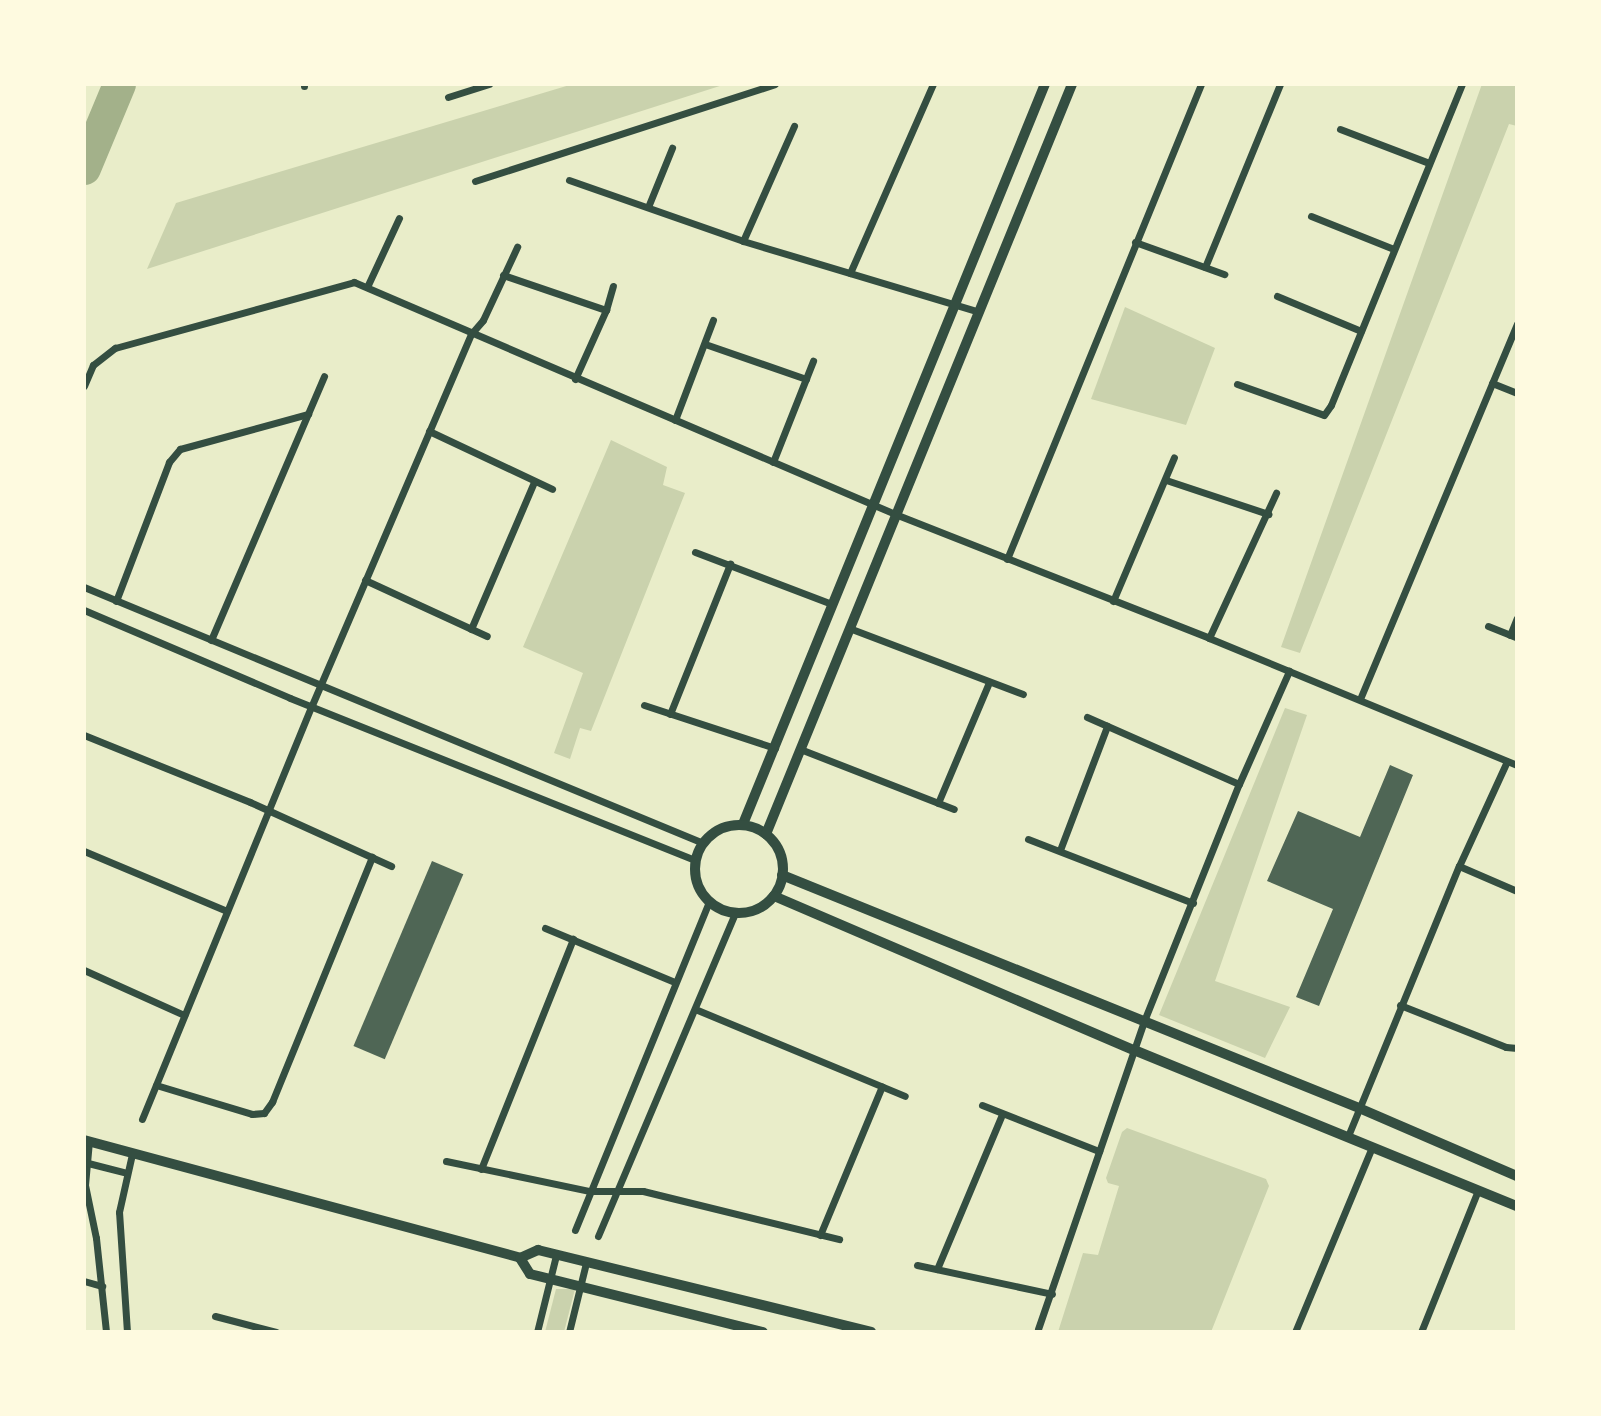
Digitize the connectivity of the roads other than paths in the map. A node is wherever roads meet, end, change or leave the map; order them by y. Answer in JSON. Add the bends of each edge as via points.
{"nodes":[{"id":1,"x":489,"y":84,"type":"edge"},
{"id":2,"x":775,"y":84,"type":"edge"},
{"id":3,"x":933,"y":84,"type":"edge"},
{"id":4,"x":1045,"y":84,"type":"edge"},
{"id":5,"x":1072,"y":84,"type":"edge"},
{"id":6,"x":1201,"y":84,"type":"edge"},
{"id":7,"x":1280,"y":84,"type":"edge"},
{"id":8,"x":1462,"y":84,"type":"edge"},
{"id":9,"x":448,"y":97,"type":"dead end"},
{"id":10,"x":794,"y":126,"type":"dead end"},
{"id":11,"x":1340,"y":130,"type":"dead end"},
{"id":12,"x":672,"y":148,"type":"dead end"},
{"id":13,"x":1429,"y":163,"type":"junction"},
{"id":14,"x":569,"y":180,"type":"dead end"},
{"id":15,"x":475,"y":181,"type":"dead end"},
{"id":16,"x":648,"y":207,"type":"junction"},
{"id":17,"x":1311,"y":216,"type":"dead end"},
{"id":18,"x":399,"y":218,"type":"dead end"},
{"id":19,"x":743,"y":242,"type":"junction"},
{"id":20,"x":1135,"y":242,"type":"junction"},
{"id":21,"x":517,"y":247,"type":"dead end"},
{"id":22,"x":1394,"y":249,"type":"junction"},
{"id":23,"x":1205,"y":267,"type":"junction"},
{"id":24,"x":849,"y":274,"type":"junction"},
{"id":25,"x":1224,"y":274,"type":"dead end"},
{"id":26,"x":503,"y":275,"type":"junction"},
{"id":27,"x":613,"y":286,"type":"dead end"},
{"id":28,"x":367,"y":287,"type":"junction"},
{"id":29,"x":1277,"y":296,"type":"dead end"},
{"id":30,"x":954,"y":305,"type":"junction"},
{"id":31,"x":606,"y":310,"type":"junction"},
{"id":32,"x":977,"y":311,"type":"junction"},
{"id":33,"x":713,"y":320,"type":"dead end"},
{"id":34,"x":1517,"y":323,"type":"edge"},
{"id":35,"x":1361,"y":331,"type":"junction"},
{"id":36,"x":471,"y":334,"type":"junction"},
{"id":37,"x":705,"y":344,"type":"junction"},
{"id":38,"x":813,"y":361,"type":"dead end"},
{"id":39,"x":324,"y":376,"type":"dead end"},
{"id":40,"x":575,"y":379,"type":"junction"},
{"id":41,"x":806,"y":379,"type":"junction"},
{"id":42,"x":1492,"y":383,"type":"junction"},
{"id":43,"x":1237,"y":384,"type":"dead end"},
{"id":44,"x":84,"y":386,"type":"edge"},
{"id":45,"x":1517,"y":393,"type":"edge"},
{"id":46,"x":308,"y":414,"type":"junction"},
{"id":47,"x":676,"y":420,"type":"junction"},
{"id":48,"x":429,"y":431,"type":"junction"},
{"id":49,"x":1174,"y":457,"type":"dead end"},
{"id":50,"x":773,"y":462,"type":"junction"},
{"id":51,"x":1166,"y":480,"type":"junction"},
{"id":52,"x":534,"y":482,"type":"junction"},
{"id":53,"x":552,"y":489,"type":"dead end"},
{"id":54,"x":1276,"y":493,"type":"dead end"},
{"id":55,"x":872,"y":504,"type":"junction"},
{"id":56,"x":895,"y":514,"type":"junction"},
{"id":57,"x":1268,"y":514,"type":"junction"},
{"id":58,"x":695,"y":552,"type":"dead end"},
{"id":59,"x":1007,"y":559,"type":"junction"},
{"id":60,"x":730,"y":564,"type":"junction"},
{"id":61,"x":365,"y":580,"type":"junction"},
{"id":62,"x":84,"y":587,"type":"edge"},
{"id":63,"x":116,"y":601,"type":"junction"},
{"id":64,"x":1113,"y":601,"type":"junction"},
{"id":65,"x":832,"y":604,"type":"junction"},
{"id":66,"x":84,"y":610,"type":"edge"},
{"id":67,"x":1517,"y":618,"type":"edge"},
{"id":68,"x":1488,"y":626,"type":"dead end"},
{"id":69,"x":849,"y":628,"type":"junction"},
{"id":70,"x":471,"y":629,"type":"junction"},
{"id":71,"x":487,"y":636,"type":"dead end"},
{"id":72,"x":1514,"y":636,"type":"edge"},
{"id":73,"x":1209,"y":638,"type":"junction"},
{"id":74,"x":211,"y":640,"type":"junction"},
{"id":75,"x":1289,"y":671,"type":"junction"},
{"id":76,"x":989,"y":681,"type":"junction"},
{"id":77,"x":320,"y":685,"type":"junction"},
{"id":78,"x":1023,"y":694,"type":"dead end"},
{"id":79,"x":1360,"y":699,"type":"junction"},
{"id":80,"x":312,"y":705,"type":"junction"},
{"id":81,"x":643,"y":705,"type":"dead end"},
{"id":82,"x":670,"y":713,"type":"junction"},
{"id":83,"x":1087,"y":717,"type":"dead end"},
{"id":84,"x":1107,"y":726,"type":"junction"},
{"id":85,"x":84,"y":735,"type":"edge"},
{"id":86,"x":775,"y":748,"type":"junction"},
{"id":87,"x":800,"y":749,"type":"junction"},
{"id":88,"x":1507,"y":761,"type":"junction"},
{"id":89,"x":1517,"y":765,"type":"edge"},
{"id":90,"x":1239,"y":784,"type":"junction"},
{"id":91,"x":938,"y":803,"type":"junction"},
{"id":92,"x":954,"y":809,"type":"dead end"},
{"id":93,"x":268,"y":811,"type":"junction"},
{"id":94,"x":743,"y":824,"type":"junction"},
{"id":95,"x":766,"y":834,"type":"junction"},
{"id":96,"x":1028,"y":839,"type":"dead end"},
{"id":97,"x":703,"y":843,"type":"junction"},
{"id":98,"x":1060,"y":850,"type":"junction"},
{"id":99,"x":84,"y":851,"type":"edge"},
{"id":100,"x":372,"y":858,"type":"junction"},
{"id":101,"x":695,"y":860,"type":"junction"},
{"id":102,"x":391,"y":866,"type":"dead end"},
{"id":103,"x":1459,"y":866,"type":"junction"},
{"id":104,"x":782,"y":875,"type":"junction"},
{"id":105,"x":1517,"y":891,"type":"edge"},
{"id":106,"x":774,"y":896,"type":"junction"},
{"id":107,"x":709,"y":902,"type":"junction"},
{"id":108,"x":1193,"y":903,"type":"junction"},
{"id":109,"x":227,"y":911,"type":"junction"},
{"id":110,"x":735,"y":914,"type":"junction"},
{"id":111,"x":545,"y":928,"type":"dead end"},
{"id":112,"x":573,"y":939,"type":"junction"},
{"id":113,"x":84,"y":972,"type":"edge"},
{"id":114,"x":675,"y":982,"type":"junction"},
{"id":115,"x":1400,"y":1005,"type":"junction"},
{"id":116,"x":695,"y":1009,"type":"junction"},
{"id":117,"x":184,"y":1015,"type":"junction"},
{"id":118,"x":1144,"y":1021,"type":"junction"},
{"id":119,"x":1517,"y":1048,"type":"edge"},
{"id":120,"x":1134,"y":1050,"type":"junction"},
{"id":121,"x":156,"y":1085,"type":"junction"},
{"id":122,"x":882,"y":1086,"type":"junction"},
{"id":123,"x":905,"y":1096,"type":"dead end"},
{"id":124,"x":982,"y":1105,"type":"dead end"},
{"id":125,"x":1359,"y":1108,"type":"junction"},
{"id":126,"x":1002,"y":1114,"type":"junction"},
{"id":127,"x":142,"y":1119,"type":"dead end"},
{"id":128,"x":1348,"y":1136,"type":"junction"},
{"id":129,"x":86,"y":1141,"type":"edge"},
{"id":130,"x":1372,"y":1147,"type":"junction"},
{"id":131,"x":1099,"y":1151,"type":"junction"},
{"id":132,"x":132,"y":1154,"type":"junction"},
{"id":133,"x":446,"y":1161,"type":"dead end"},
{"id":134,"x":84,"y":1162,"type":"edge"},
{"id":135,"x":481,"y":1170,"type":"junction"},
{"id":136,"x":127,"y":1173,"type":"junction"},
{"id":137,"x":1517,"y":1176,"type":"edge"},
{"id":138,"x":617,"y":1190,"type":"junction"},
{"id":139,"x":1478,"y":1190,"type":"junction"},
{"id":140,"x":590,"y":1191,"type":"junction"},
{"id":141,"x":1517,"y":1206,"type":"edge"},
{"id":142,"x":575,"y":1230,"type":"dead end"},
{"id":143,"x":820,"y":1234,"type":"junction"},
{"id":144,"x":598,"y":1236,"type":"dead end"},
{"id":145,"x":839,"y":1239,"type":"dead end"},
{"id":146,"x":556,"y":1255,"type":"junction"},
{"id":147,"x":520,"y":1258,"type":"junction"},
{"id":148,"x":586,"y":1263,"type":"junction"},
{"id":149,"x":917,"y":1265,"type":"dead end"},
{"id":150,"x":937,"y":1269,"type":"junction"},
{"id":151,"x":549,"y":1280,"type":"junction"},
{"id":152,"x":84,"y":1281,"type":"edge"},
{"id":153,"x":102,"y":1286,"type":"junction"},
{"id":154,"x":581,"y":1287,"type":"junction"},
{"id":155,"x":1052,"y":1294,"type":"junction"},
{"id":156,"x":215,"y":1316,"type":"dead end"},
{"id":157,"x":242,"y":1323,"type":"junction"},
{"id":158,"x":1038,"y":1329,"type":"dead end"},
{"id":159,"x":106,"y":1332,"type":"edge"},
{"id":160,"x":127,"y":1332,"type":"edge"},
{"id":161,"x":242,"y":1332,"type":"edge"},
{"id":162,"x":276,"y":1332,"type":"edge"},
{"id":163,"x":537,"y":1332,"type":"edge"},
{"id":164,"x":569,"y":1332,"type":"edge"},
{"id":165,"x":764,"y":1332,"type":"edge"},
{"id":166,"x":871,"y":1332,"type":"edge"},
{"id":167,"x":1295,"y":1332,"type":"edge"},
{"id":168,"x":1421,"y":1332,"type":"edge"}],
"edges":[{"from":1,"to":9,"type":"street"},
{"from":2,"to":15,"type":"street"},
{"from":3,"to":24,"type":"street"},
{"from":4,"to":30,"type":"street"},
{"from":5,"to":32,"type":"street"},
{"from":6,"to":20,"type":"street"},
{"from":7,"to":23,"type":"street"},
{"from":8,"to":13,"type":"street"},
{"from":10,"to":19,"type":"street"},
{"from":11,"to":13,"type":"street"},
{"from":12,"to":16,"type":"street"},
{"from":13,"to":22,"type":"street"},
{"from":14,"to":16,"type":"street"},
{"from":16,"to":19,"type":"street"},
{"from":17,"to":22,"type":"street"},
{"from":18,"to":28,"type":"street"},
{"from":19,"to":24,"type":"street"},
{"from":20,"to":23,"type":"street"},
{"from":20,"to":59,"type":"street"},
{"from":21,"to":26,"type":"street"},
{"from":22,"to":35,"type":"street"},
{"from":23,"to":25,"type":"street"},
{"from":24,"to":30,"type":"street"},
{"from":26,"to":31,"type":"street"},
{"from":26,"to":36,"type":"street"},
{"from":27,"to":31,"type":"street"},
{"from":28,"to":36,"type":"street"},
{"from":28,"to":44,"type":"street","via":[[354,282],[115,348],[93,365]]},
{"from":29,"to":35,"type":"street"},
{"from":30,"to":32,"type":"street"},
{"from":30,"to":55,"type":"street"},
{"from":31,"to":40,"type":"street"},
{"from":32,"to":56,"type":"street"},
{"from":33,"to":37,"type":"street"},
{"from":34,"to":42,"type":"street"},
{"from":35,"to":43,"type":"street","via":[[1324,415]]},
{"from":36,"to":40,"type":"street"},
{"from":36,"to":48,"type":"street"},
{"from":37,"to":41,"type":"street"},
{"from":37,"to":47,"type":"street"},
{"from":38,"to":41,"type":"street"},
{"from":39,"to":46,"type":"street"},
{"from":40,"to":47,"type":"street"},
{"from":41,"to":50,"type":"street"},
{"from":42,"to":45,"type":"street"},
{"from":42,"to":79,"type":"street"},
{"from":46,"to":63,"type":"street","via":[[180,449],[169,462]]},
{"from":46,"to":74,"type":"street"},
{"from":47,"to":50,"type":"street"},
{"from":48,"to":52,"type":"street"},
{"from":48,"to":61,"type":"street"},
{"from":49,"to":51,"type":"street"},
{"from":50,"to":55,"type":"street"},
{"from":51,"to":57,"type":"street"},
{"from":51,"to":64,"type":"street"},
{"from":52,"to":53,"type":"street"},
{"from":52,"to":70,"type":"street"},
{"from":54,"to":57,"type":"street"},
{"from":55,"to":56,"type":"street"},
{"from":55,"to":65,"type":"street"},
{"from":56,"to":59,"type":"street"},
{"from":56,"to":69,"type":"street"},
{"from":57,"to":73,"type":"street"},
{"from":58,"to":60,"type":"street"},
{"from":59,"to":64,"type":"street"},
{"from":60,"to":65,"type":"street"},
{"from":60,"to":82,"type":"street"},
{"from":61,"to":70,"type":"street"},
{"from":61,"to":77,"type":"street"},
{"from":62,"to":63,"type":"street"},
{"from":63,"to":74,"type":"street"},
{"from":64,"to":73,"type":"street"},
{"from":65,"to":86,"type":"street"},
{"from":66,"to":80,"type":"street"},
{"from":67,"to":72,"type":"street"},
{"from":68,"to":72,"type":"street"},
{"from":69,"to":76,"type":"street"},
{"from":69,"to":87,"type":"street"},
{"from":70,"to":71,"type":"street"},
{"from":73,"to":75,"type":"street"},
{"from":74,"to":77,"type":"street"},
{"from":75,"to":79,"type":"street"},
{"from":75,"to":90,"type":"street"},
{"from":76,"to":78,"type":"street"},
{"from":76,"to":91,"type":"street"},
{"from":77,"to":80,"type":"street"},
{"from":77,"to":97,"type":"street"},
{"from":79,"to":88,"type":"street"},
{"from":80,"to":93,"type":"street"},
{"from":80,"to":101,"type":"street"},
{"from":81,"to":82,"type":"street"},
{"from":82,"to":86,"type":"street"},
{"from":83,"to":84,"type":"street"},
{"from":84,"to":90,"type":"street"},
{"from":84,"to":98,"type":"street"},
{"from":85,"to":93,"type":"street"},
{"from":86,"to":94,"type":"street"},
{"from":87,"to":91,"type":"street"},
{"from":87,"to":95,"type":"street"},
{"from":88,"to":89,"type":"street"},
{"from":88,"to":103,"type":"street"},
{"from":90,"to":108,"type":"street"},
{"from":91,"to":92,"type":"street"},
{"from":93,"to":100,"type":"street"},
{"from":93,"to":109,"type":"street"},
{"from":94,"to":95,"type":"street"},
{"from":94,"to":97,"type":"street","via":[[722,828]]},
{"from":95,"to":104,"type":"street","via":[[780,852]]},
{"from":96,"to":98,"type":"street"},
{"from":97,"to":101,"type":"street"},
{"from":98,"to":108,"type":"street"},
{"from":99,"to":109,"type":"street"},
{"from":100,"to":102,"type":"street"},
{"from":100,"to":121,"type":"street","via":[[264,1113],[251,1114]]},
{"from":101,"to":107,"type":"street","via":[[696,883]]},
{"from":103,"to":105,"type":"street"},
{"from":103,"to":115,"type":"street"},
{"from":104,"to":106,"type":"street"},
{"from":104,"to":118,"type":"street"},
{"from":106,"to":110,"type":"street","via":[[764,906]]},
{"from":106,"to":120,"type":"street"},
{"from":107,"to":110,"type":"street"},
{"from":107,"to":114,"type":"street"},
{"from":108,"to":118,"type":"street"},
{"from":109,"to":117,"type":"street"},
{"from":110,"to":116,"type":"street"},
{"from":111,"to":112,"type":"street"},
{"from":112,"to":114,"type":"street"},
{"from":112,"to":135,"type":"street"},
{"from":113,"to":117,"type":"street"},
{"from":114,"to":140,"type":"street"},
{"from":115,"to":119,"type":"street"},
{"from":115,"to":125,"type":"street"},
{"from":116,"to":122,"type":"street"},
{"from":116,"to":138,"type":"street"},
{"from":117,"to":121,"type":"street"},
{"from":118,"to":120,"type":"street"},
{"from":118,"to":125,"type":"street"},
{"from":120,"to":128,"type":"street"},
{"from":120,"to":131,"type":"street"},
{"from":121,"to":127,"type":"street"},
{"from":122,"to":123,"type":"street"},
{"from":122,"to":143,"type":"street"},
{"from":124,"to":126,"type":"street"},
{"from":125,"to":128,"type":"street"},
{"from":125,"to":137,"type":"street"},
{"from":126,"to":131,"type":"street"},
{"from":126,"to":150,"type":"street"},
{"from":128,"to":130,"type":"street"},
{"from":129,"to":132,"type":"street"},
{"from":129,"to":134,"type":"street"},
{"from":130,"to":139,"type":"street"},
{"from":130,"to":167,"type":"street"},
{"from":131,"to":155,"type":"street"},
{"from":132,"to":136,"type":"street"},
{"from":132,"to":147,"type":"street"},
{"from":133,"to":135,"type":"street"},
{"from":134,"to":136,"type":"street"},
{"from":134,"to":153,"type":"street"},
{"from":135,"to":140,"type":"street"},
{"from":136,"to":160,"type":"street","via":[[119,1212]]},
{"from":138,"to":140,"type":"street"},
{"from":138,"to":143,"type":"street","via":[[643,1191]]},
{"from":138,"to":144,"type":"street"},
{"from":139,"to":141,"type":"street"},
{"from":139,"to":168,"type":"street"},
{"from":140,"to":142,"type":"street"},
{"from":143,"to":145,"type":"street"},
{"from":146,"to":147,"type":"street","via":[[538,1250]]},
{"from":146,"to":148,"type":"street"},
{"from":146,"to":151,"type":"street"},
{"from":147,"to":151,"type":"street","via":[[530,1274]]},
{"from":148,"to":154,"type":"street"},
{"from":148,"to":166,"type":"street"},
{"from":149,"to":150,"type":"street"},
{"from":150,"to":155,"type":"street"},
{"from":151,"to":154,"type":"street"},
{"from":151,"to":163,"type":"street"},
{"from":152,"to":153,"type":"street"},
{"from":153,"to":159,"type":"street"},
{"from":154,"to":164,"type":"street"},
{"from":154,"to":165,"type":"street"},
{"from":155,"to":158,"type":"street"},
{"from":156,"to":157,"type":"street"},
{"from":157,"to":161,"type":"street"},
{"from":157,"to":162,"type":"street"}]}
